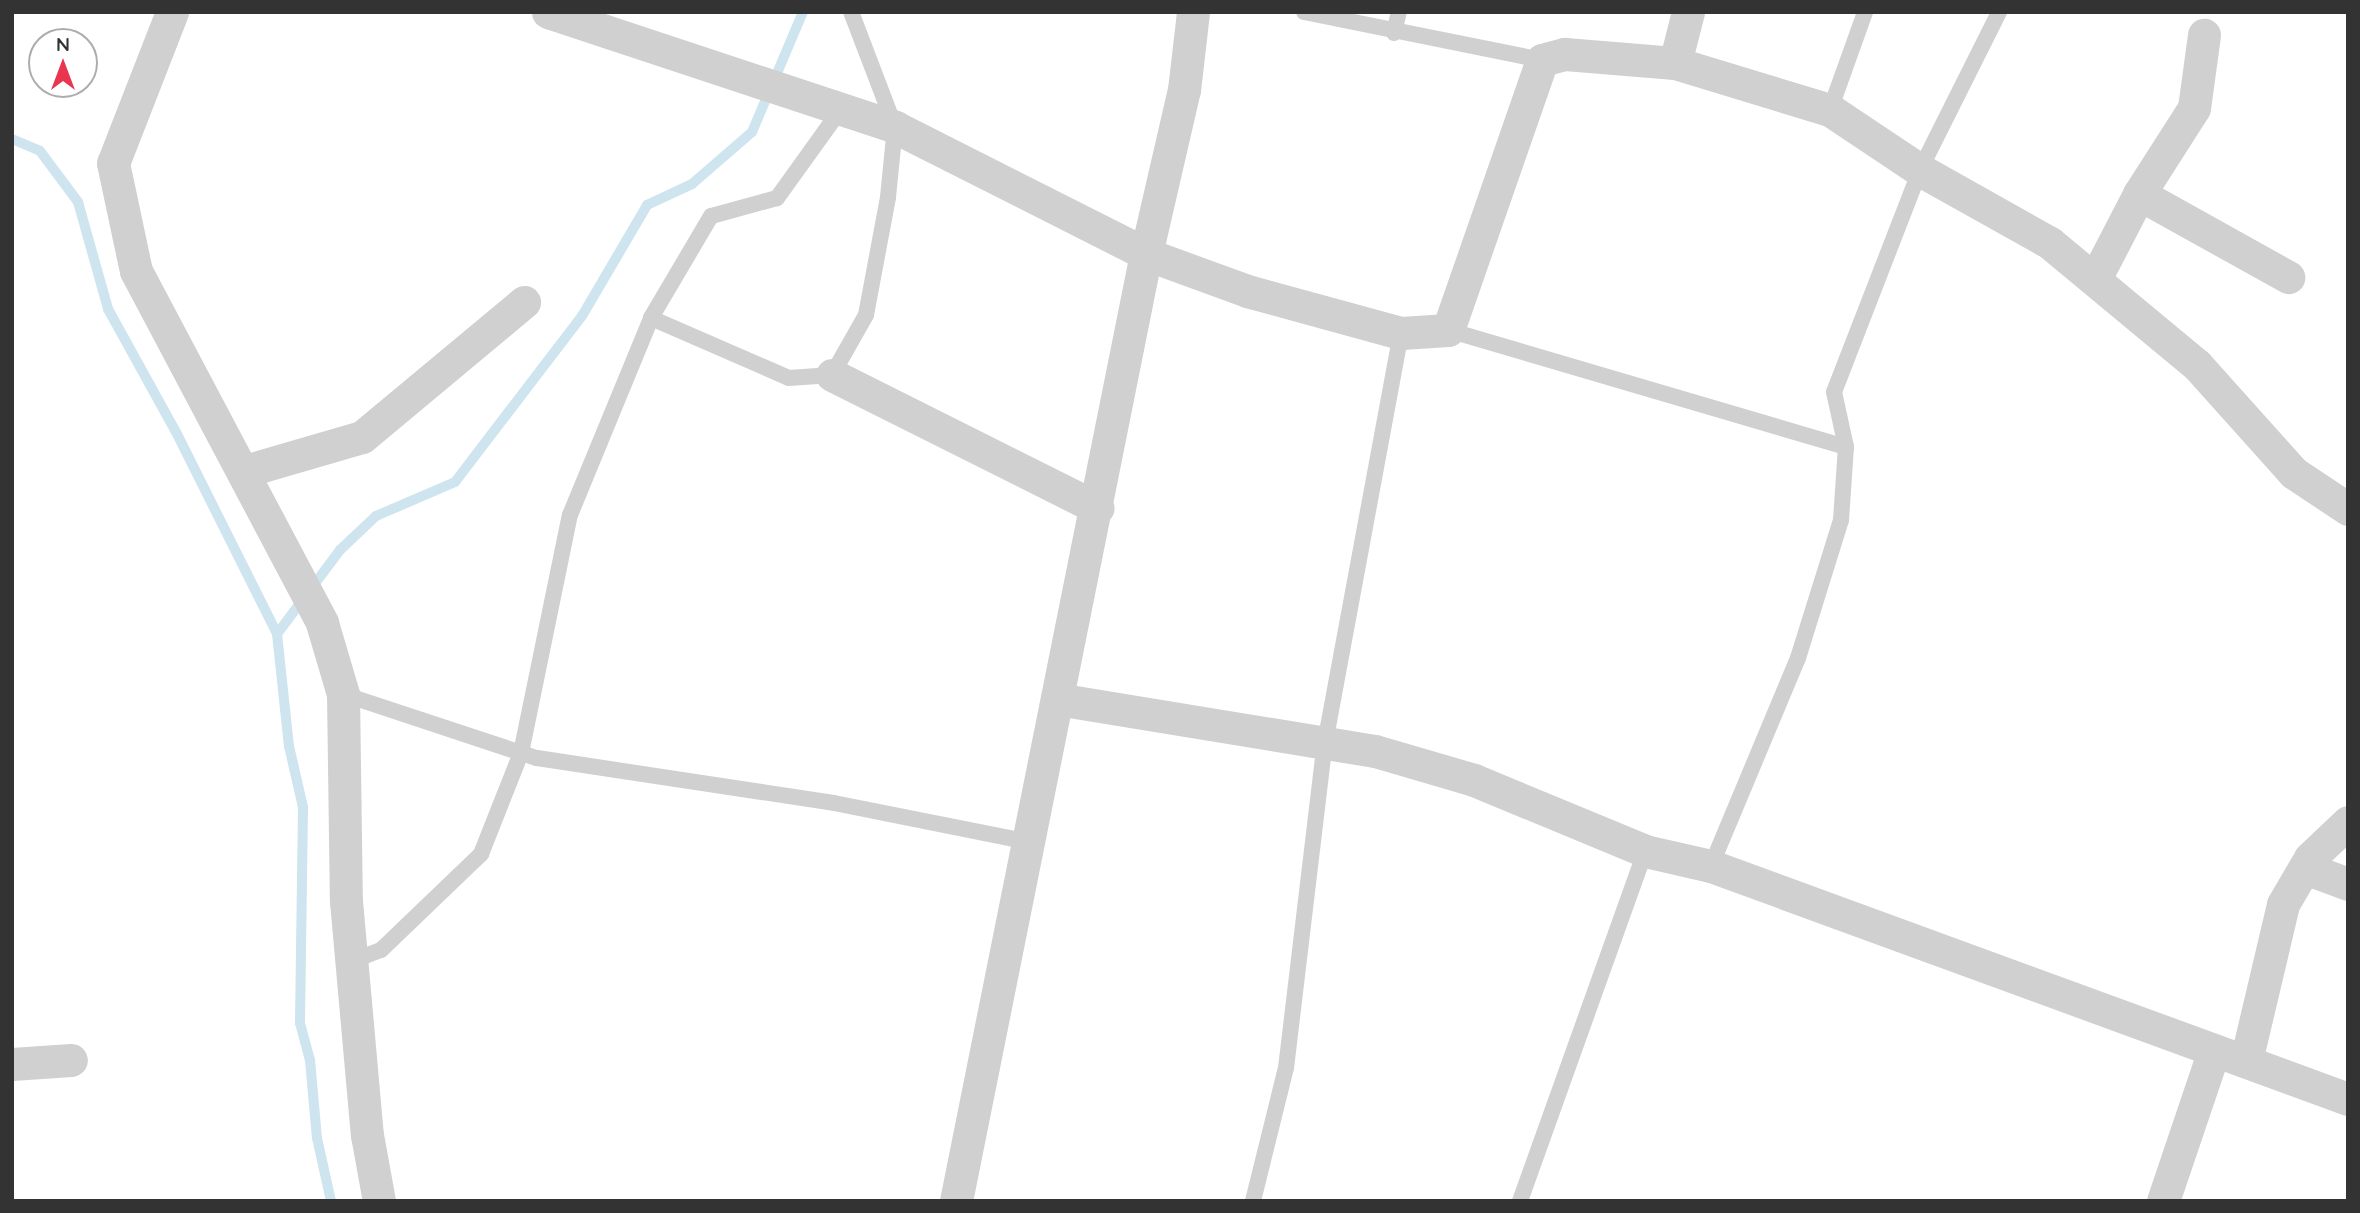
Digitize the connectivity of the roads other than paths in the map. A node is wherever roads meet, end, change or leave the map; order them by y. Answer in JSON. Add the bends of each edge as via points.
{"nodes":[{"id":1,"x":172,"y":12,"type":"edge"},
{"id":2,"x":548,"y":12,"type":"edge"},
{"id":3,"x":851,"y":12,"type":"edge"},
{"id":4,"x":1193,"y":12,"type":"edge"},
{"id":5,"x":1304,"y":12,"type":"edge"},
{"id":6,"x":1399,"y":12,"type":"edge"},
{"id":7,"x":1688,"y":12,"type":"edge"},
{"id":8,"x":1865,"y":12,"type":"edge"},
{"id":9,"x":1999,"y":12,"type":"edge"},
{"id":10,"x":1394,"y":33,"type":"junction"},
{"id":11,"x":2204,"y":35,"type":"dead end"},
{"id":12,"x":1542,"y":60,"type":"junction"},
{"id":13,"x":1675,"y":63,"type":"junction"},
{"id":14,"x":841,"y":109,"type":"junction"},
{"id":15,"x":1830,"y":110,"type":"junction"},
{"id":16,"x":895,"y":127,"type":"junction"},
{"id":17,"x":1920,"y":170,"type":"junction"},
{"id":18,"x":2139,"y":194,"type":"junction"},
{"id":19,"x":1146,"y":254,"type":"junction"},
{"id":20,"x":2288,"y":277,"type":"dead end"},
{"id":21,"x":2095,"y":279,"type":"junction"},
{"id":22,"x":523,"y":302,"type":"dead end"},
{"id":23,"x":651,"y":318,"type":"junction"},
{"id":24,"x":1448,"y":330,"type":"junction"},
{"id":25,"x":1401,"y":333,"type":"junction"},
{"id":26,"x":832,"y":375,"type":"junction"},
{"id":27,"x":1846,"y":447,"type":"junction"},
{"id":28,"x":245,"y":471,"type":"junction"},
{"id":29,"x":1098,"y":508,"type":"junction"},
{"id":30,"x":2348,"y":509,"type":"edge"},
{"id":31,"x":343,"y":694,"type":"junction"},
{"id":32,"x":1057,"y":699,"type":"junction"},
{"id":33,"x":1325,"y":743,"type":"junction"},
{"id":34,"x":521,"y":753,"type":"junction"},
{"id":35,"x":2348,"y":822,"type":"edge"},
{"id":36,"x":1029,"y":842,"type":"junction"},
{"id":37,"x":1645,"y":851,"type":"junction"},
{"id":38,"x":1712,"y":866,"type":"junction"},
{"id":39,"x":2305,"y":868,"type":"junction"},
{"id":40,"x":2348,"y":884,"type":"edge"},
{"id":41,"x":352,"y":961,"type":"junction"},
{"id":42,"x":2214,"y":1049,"type":"junction"},
{"id":43,"x":71,"y":1060,"type":"dead end"},
{"id":44,"x":2246,"y":1061,"type":"junction"},
{"id":45,"x":12,"y":1064,"type":"edge"},
{"id":46,"x":2348,"y":1099,"type":"edge"},
{"id":47,"x":379,"y":1201,"type":"edge"},
{"id":48,"x":956,"y":1201,"type":"edge"},
{"id":49,"x":1252,"y":1201,"type":"edge"},
{"id":50,"x":1520,"y":1201,"type":"edge"},
{"id":51,"x":2163,"y":1201,"type":"edge"}],
"edges":[{"from":1,"to":28,"type":"street","via":[[113,163],[136,271]]},
{"from":2,"to":14,"type":"street"},
{"from":3,"to":16,"type":"lane"},
{"from":4,"to":19,"type":"street","via":[[1184,90]]},
{"from":5,"to":10,"type":"lane"},
{"from":6,"to":10,"type":"lane"},
{"from":7,"to":13,"type":"street"},
{"from":8,"to":15,"type":"lane"},
{"from":9,"to":17,"type":"lane"},
{"from":10,"to":12,"type":"lane"},
{"from":11,"to":18,"type":"street","via":[[2194,108]]},
{"from":12,"to":13,"type":"street","via":[[1565,54]]},
{"from":12,"to":24,"type":"street"},
{"from":13,"to":15,"type":"street"},
{"from":14,"to":16,"type":"street"},
{"from":14,"to":23,"type":"lane","via":[[776,198],[711,216]]},
{"from":15,"to":17,"type":"street"},
{"from":16,"to":19,"type":"street"},
{"from":16,"to":26,"type":"lane","via":[[888,197],[866,315]]},
{"from":17,"to":21,"type":"street","via":[[2050,243]]},
{"from":17,"to":27,"type":"lane","via":[[1834,391]]},
{"from":18,"to":20,"type":"street"},
{"from":18,"to":21,"type":"street"},
{"from":19,"to":25,"type":"street","via":[[1247,291]]},
{"from":19,"to":29,"type":"street"},
{"from":21,"to":30,"type":"street","via":[[2197,365],[2294,473]]},
{"from":22,"to":28,"type":"street","via":[[362,437]]},
{"from":23,"to":26,"type":"lane","via":[[789,378]]},
{"from":23,"to":34,"type":"lane","via":[[570,515]]},
{"from":24,"to":25,"type":"street"},
{"from":24,"to":27,"type":"lane"},
{"from":25,"to":33,"type":"lane"},
{"from":26,"to":29,"type":"street"},
{"from":27,"to":38,"type":"lane","via":[[1841,520],[1798,658]]},
{"from":28,"to":31,"type":"street","via":[[322,624]]},
{"from":29,"to":32,"type":"street"},
{"from":31,"to":34,"type":"lane"},
{"from":31,"to":41,"type":"street","via":[[346,901]]},
{"from":32,"to":33,"type":"street"},
{"from":32,"to":36,"type":"street"},
{"from":33,"to":37,"type":"street","via":[[1375,751],[1474,780]]},
{"from":33,"to":49,"type":"lane","via":[[1286,1068]]},
{"from":34,"to":36,"type":"lane","via":[[834,803]]},
{"from":34,"to":41,"type":"lane","via":[[481,854],[381,950]]},
{"from":35,"to":39,"type":"street"},
{"from":36,"to":48,"type":"street"},
{"from":37,"to":38,"type":"street"},
{"from":37,"to":50,"type":"lane"},
{"from":38,"to":42,"type":"street"},
{"from":39,"to":40,"type":"street"},
{"from":39,"to":44,"type":"street","via":[[2283,904]]},
{"from":41,"to":47,"type":"street","via":[[367,1135]]},
{"from":42,"to":44,"type":"street"},
{"from":42,"to":51,"type":"street"},
{"from":43,"to":45,"type":"street"},
{"from":44,"to":46,"type":"street"}]}
